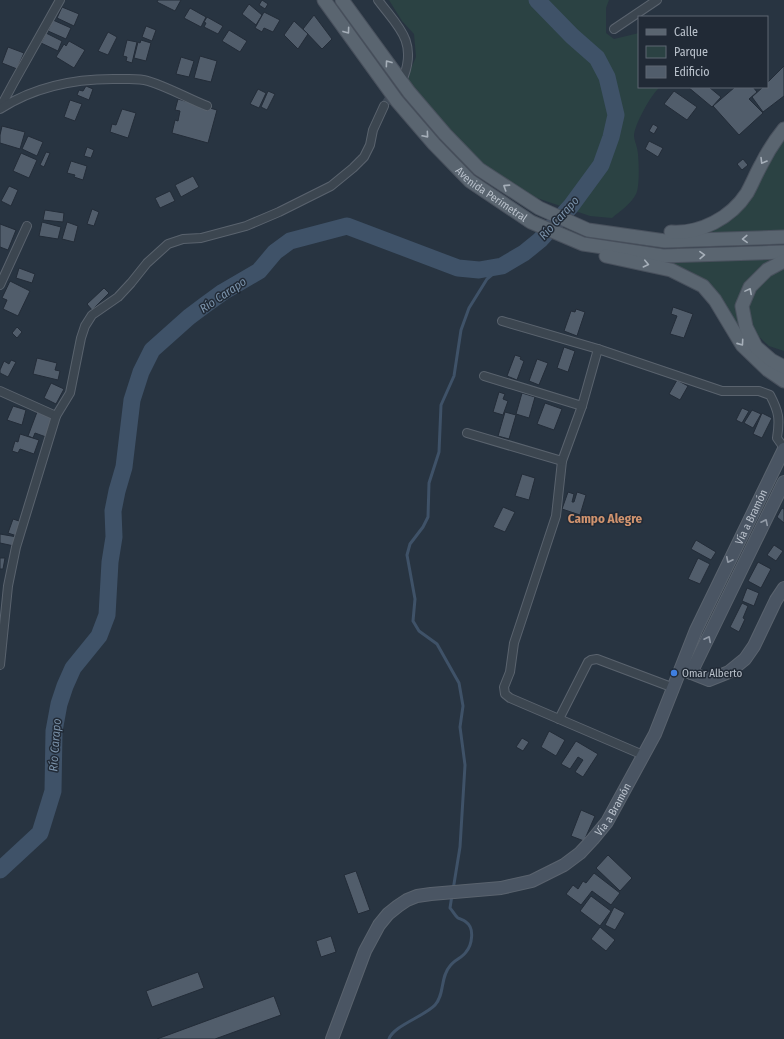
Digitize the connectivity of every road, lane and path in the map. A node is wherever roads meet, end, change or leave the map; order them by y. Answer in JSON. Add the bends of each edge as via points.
{"nodes":[{"id":1,"x":60,"y":0,"type":"edge"},
{"id":2,"x":324,"y":0,"type":"edge"},
{"id":3,"x":342,"y":0,"type":"edge"},
{"id":4,"x":378,"y":0,"type":"edge"},
{"id":5,"x":657,"y":0,"type":"edge"},
{"id":6,"x":614,"y":29,"type":"dead end"},
{"id":7,"x":404,"y":76,"type":"tunnel mouth"},
{"id":8,"x":207,"y":106,"type":"dead end"},
{"id":9,"x":384,"y":106,"type":"tunnel mouth"},
{"id":10,"x":0,"y":109,"type":"edge"},
{"id":11,"x":784,"y":129,"type":"edge"},
{"id":12,"x":27,"y":226,"type":"dead end"},
{"id":13,"x":588,"y":230,"type":"junction"},
{"id":14,"x":784,"y":237,"type":"edge"},
{"id":15,"x":583,"y":244,"type":"junction"},
{"id":16,"x":784,"y":252,"type":"edge"},
{"id":17,"x":784,"y":261,"type":"edge"},
{"id":18,"x":0,"y":283,"type":"edge"},
{"id":19,"x":502,"y":321,"type":"dead end"},
{"id":20,"x":598,"y":349,"type":"junction"},
{"id":21,"x":774,"y":364,"type":"edge"},
{"id":22,"x":784,"y":367,"type":"edge"},
{"id":23,"x":484,"y":376,"type":"dead end"},
{"id":24,"x":784,"y":381,"type":"edge"},
{"id":25,"x":0,"y":391,"type":"edge"},
{"id":26,"x":784,"y":392,"type":"edge"},
{"id":27,"x":582,"y":406,"type":"junction"},
{"id":28,"x":56,"y":416,"type":"junction"},
{"id":29,"x":467,"y":433,"type":"dead end"},
{"id":30,"x":784,"y":449,"type":"edge"},
{"id":31,"x":562,"y":461,"type":"junction"},
{"id":32,"x":784,"y":482,"type":"edge"},
{"id":33,"x":784,"y":588,"type":"edge"},
{"id":34,"x":0,"y":665,"type":"edge"},
{"id":35,"x":686,"y":671,"type":"junction"},
{"id":36,"x":674,"y":688,"type":"junction"},
{"id":37,"x":559,"y":719,"type":"junction"},
{"id":38,"x":643,"y":755,"type":"junction"},
{"id":39,"x":332,"y":1039,"type":"edge"}],
"edges":[{"from":1,"to":10,"type":"street"},
{"from":2,"to":15,"type":"main road","name":"Avenida Perimetral","one_way":true,"via":[[397,101],[434,144],[470,180],[531,222]]},
{"from":13,"to":3,"type":"main road","name":"Avenida Perimetral","one_way":true,"via":[[539,208],[479,169],[409,92]]},
{"from":4,"to":7,"type":"street","via":[[400,29],[406,42],[409,54]]},
{"from":5,"to":6,"type":"street"},
{"from":8,"to":10,"type":"street","via":[[146,80],[103,79],[61,83],[36,90]]},
{"from":9,"to":28,"type":"street","via":[[364,157],[331,186],[246,226],[168,244],[147,262],[118,297],[92,315],[85,326],[70,393]]},
{"from":11,"to":13,"type":"main road","one_way":true,"via":[[761,165],[747,194],[728,215],[704,228],[680,233]]},
{"from":12,"to":18,"type":"street"},
{"from":14,"to":13,"type":"main road","name":"Avenida Perimetral","one_way":true,"via":[[665,241]]},
{"from":15,"to":16,"type":"main road","name":"Avenida Perimetral","one_way":true,"via":[[663,256]]},
{"from":15,"to":21,"type":"main road","one_way":true,"via":[[605,256],[671,270],[703,286],[715,300],[742,345]]},
{"from":21,"to":17,"type":"main road","one_way":true,"via":[[756,347],[746,327],[742,306],[750,287],[767,270]]},
{"from":19,"to":20,"type":"street"},
{"from":20,"to":27,"type":"street"},
{"from":20,"to":30,"type":"street","via":[[722,391],[760,391],[770,395],[778,410],[777,438]]},
{"from":21,"to":22,"type":"main road"},
{"from":21,"to":24,"type":"main road"},
{"from":21,"to":26,"type":"main road"},
{"from":23,"to":27,"type":"street"},
{"from":25,"to":28,"type":"street"},
{"from":27,"to":31,"type":"street"},
{"from":28,"to":34,"type":"street","via":[[16,547],[8,586]]},
{"from":29,"to":31,"type":"street"},
{"from":30,"to":35,"type":"main road","name":"Vía a Bramón","one_way":true,"via":[[696,630]]},
{"from":31,"to":37,"type":"street","via":[[556,516],[514,643],[510,672],[504,688],[507,696]]},
{"from":35,"to":32,"type":"main road","name":"Vía a Bramón","one_way":true},
{"from":33,"to":35,"type":"main road","via":[[746,659],[729,672],[709,680]]},
{"from":35,"to":36,"type":"main road","name":"Vía a Bramón"},
{"from":36,"to":37,"type":"street","via":[[597,659],[591,660]]},
{"from":36,"to":38,"type":"main road","name":"Vía a Bramón","via":[[655,734]]},
{"from":37,"to":38,"type":"street"},
{"from":38,"to":39,"type":"main road","name":"Vía a Bramón","via":[[607,822],[594,839],[564,865],[532,881],[501,888],[418,896],[402,903],[388,914],[365,951]]}]}
